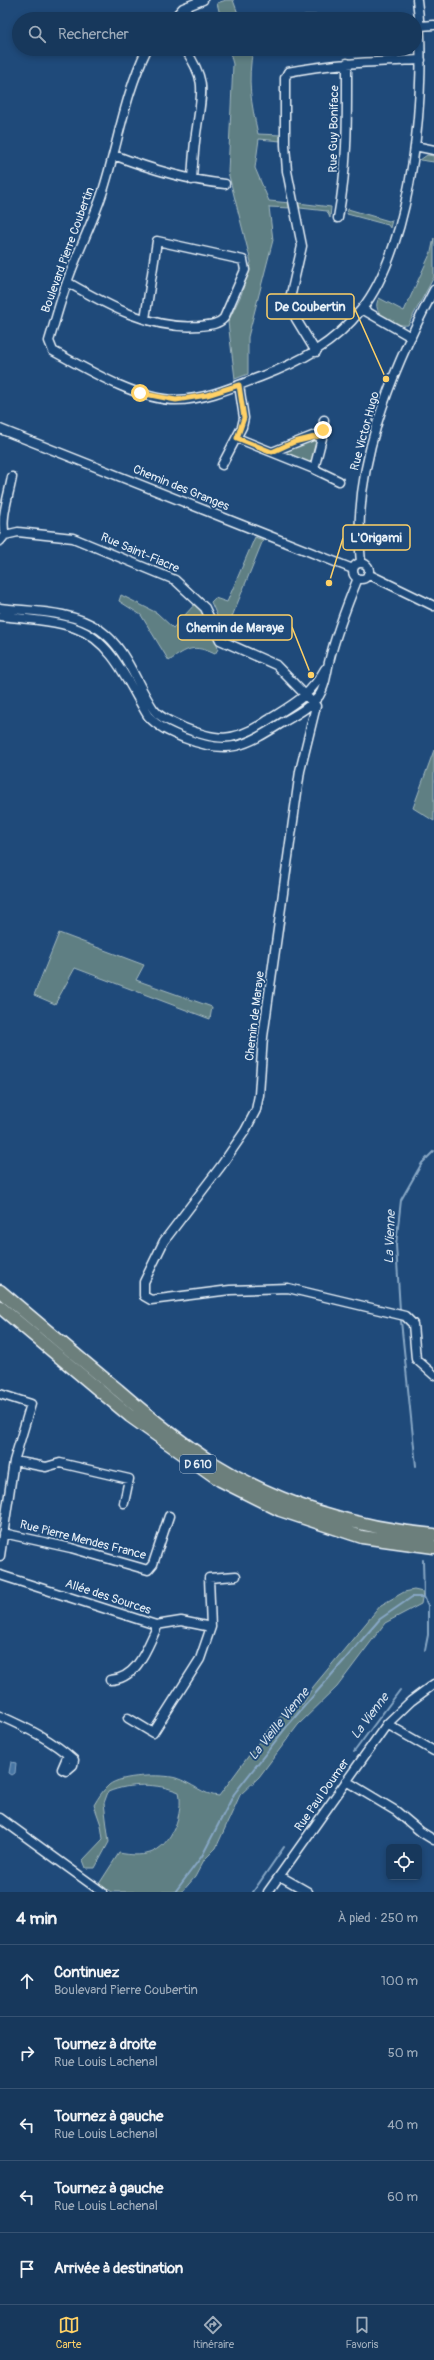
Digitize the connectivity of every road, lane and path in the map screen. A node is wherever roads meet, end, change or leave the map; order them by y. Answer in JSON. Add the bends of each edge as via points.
{"nodes":[{"id":1,"x":179,"y":0,"type":"edge"},
{"id":2,"x":203,"y":0,"type":"edge"},
{"id":3,"x":417,"y":0,"type":"edge"},
{"id":4,"x":183,"y":8,"type":"junction"},
{"id":5,"x":179,"y":12,"type":"edge"},
{"id":6,"x":418,"y":12,"type":"edge"},
{"id":7,"x":434,"y":25,"type":"edge"},
{"id":8,"x":422,"y":26,"type":"edge"},
{"id":9,"x":144,"y":56,"type":"edge"},
{"id":10,"x":190,"y":56,"type":"edge"},
{"id":11,"x":421,"y":56,"type":"edge"},
{"id":12,"x":421,"y":60,"type":"junction"},
{"id":13,"x":347,"y":63,"type":"junction"},
{"id":14,"x":415,"y":146,"type":"junction"},
{"id":15,"x":434,"y":150,"type":"edge"},
{"id":16,"x":114,"y":155,"type":"junction"},
{"id":17,"x":192,"y":180,"type":"junction"},
{"id":18,"x":225,"y":184,"type":"dead end"},
{"id":19,"x":338,"y":218,"type":"dead end"},
{"id":20,"x":67,"y":282,"type":"junction"},
{"id":21,"x":434,"y":290,"type":"edge"},
{"id":22,"x":362,"y":309,"type":"junction"},
{"id":23,"x":145,"y":319,"type":"junction"},
{"id":24,"x":411,"y":337,"type":"junction"},
{"id":25,"x":316,"y":352,"type":"junction"},
{"id":26,"x":239,"y":385,"type":"junction"},
{"id":27,"x":324,"y":420,"type":"dead end"},
{"id":28,"x":0,"y":429,"type":"edge"},
{"id":29,"x":319,"y":436,"type":"junction"},
{"id":30,"x":237,"y":438,"type":"junction"},
{"id":31,"x":272,"y":452,"type":"junction"},
{"id":32,"x":222,"y":465,"type":"dead end"},
{"id":33,"x":314,"y":469,"type":"junction"},
{"id":34,"x":12,"y":477,"type":"dead end"},
{"id":35,"x":339,"y":481,"type":"dead end"},
{"id":36,"x":2,"y":538,"type":"edge"},
{"id":37,"x":361,"y":563,"type":"junction"},
{"id":38,"x":353,"y":569,"type":"junction"},
{"id":39,"x":368,"y":574,"type":"junction"},
{"id":40,"x":358,"y":578,"type":"junction"},
{"id":41,"x":434,"y":606,"type":"edge"},
{"id":42,"x":0,"y":608,"type":"edge"},
{"id":43,"x":0,"y":616,"type":"edge"},
{"id":44,"x":329,"y":662,"type":"junction"},
{"id":45,"x":306,"y":696,"type":"junction"},
{"id":46,"x":313,"y":702,"type":"junction"},
{"id":47,"x":0,"y":1291,"type":"edge"},
{"id":48,"x":0,"y":1306,"type":"edge"},
{"id":49,"x":434,"y":1374,"type":"edge"},
{"id":50,"x":0,"y":1394,"type":"edge"},
{"id":51,"x":14,"y":1461,"type":"junction"},
{"id":52,"x":124,"y":1503,"type":"dead end"},
{"id":53,"x":169,"y":1516,"type":"dead end"},
{"id":54,"x":3,"y":1533,"type":"junction"},
{"id":55,"x":434,"y":1535,"type":"edge"},
{"id":56,"x":434,"y":1547,"type":"edge"},
{"id":57,"x":0,"y":1556,"type":"edge"},
{"id":58,"x":0,"y":1575,"type":"edge"},
{"id":59,"x":236,"y":1576,"type":"dead end"},
{"id":60,"x":158,"y":1625,"type":"junction"},
{"id":61,"x":211,"y":1627,"type":"junction"},
{"id":62,"x":110,"y":1680,"type":"dead end"},
{"id":63,"x":434,"y":1684,"type":"edge"},
{"id":64,"x":0,"y":1716,"type":"edge"},
{"id":65,"x":128,"y":1718,"type":"dead end"},
{"id":66,"x":387,"y":1724,"type":"junction"},
{"id":67,"x":434,"y":1751,"type":"edge"},
{"id":68,"x":68,"y":1755,"type":"dead end"},
{"id":69,"x":346,"y":1781,"type":"junction"},
{"id":70,"x":0,"y":1818,"type":"edge"},
{"id":71,"x":434,"y":1840,"type":"edge"},
{"id":72,"x":280,"y":1876,"type":"junction"},
{"id":73,"x":102,"y":1892,"type":"edge"},
{"id":74,"x":268,"y":1892,"type":"edge"},
{"id":75,"x":308,"y":1892,"type":"edge"}],
"edges":[{"from":1,"to":4,"type":"street"},
{"from":2,"to":4,"type":"street"},
{"from":3,"to":6,"type":"street","name":"Boulevard Pierre Coubertin"},
{"from":4,"to":5,"type":"street"},
{"from":7,"to":8,"type":"street"},
{"from":9,"to":16,"type":"street","name":"Boulevard Pierre Coubertin","via":[[135,73],[122,114]]},
{"from":10,"to":17,"type":"street","via":[[196,65],[202,88]]},
{"from":11,"to":12,"type":"street","name":"Boulevard Pierre Coubertin"},
{"from":12,"to":13,"type":"street"},
{"from":12,"to":14,"type":"street","name":"Boulevard Pierre Coubertin"},
{"from":13,"to":19,"type":"street","name":"Rue Guy Boniface","via":[[347,150]]},
{"from":13,"to":25,"type":"street","via":[[288,72],[285,78],[285,144],[302,246],[291,294],[292,307],[296,319]]},
{"from":14,"to":15,"type":"street"},
{"from":14,"to":22,"type":"street","name":"Boulevard Pierre Coubertin","via":[[400,226],[390,261],[378,286]]},
{"from":16,"to":17,"type":"street","via":[[156,171]]},
{"from":16,"to":20,"type":"street","name":"Boulevard Pierre Coubertin","via":[[99,202]]},
{"from":17,"to":18,"type":"street"},
{"from":20,"to":23,"type":"street","via":[[98,300]]},
{"from":20,"to":26,"type":"street","name":"Boulevard Pierre Coubertin","via":[[49,341],[52,351],[140,393],[176,400],[207,395]]},
{"from":21,"to":24,"type":"street","name":"Rue Victor Hugo"},
{"from":22,"to":24,"type":"street"},
{"from":22,"to":25,"type":"street","name":"Boulevard Pierre Coubertin"},
{"from":23,"to":23,"type":"street","via":[[184,328],[221,322],[231,305],[246,265],[240,258],[157,241]]},
{"from":24,"to":37,"type":"street","name":"Rue Victor Hugo","via":[[386,397],[368,461],[359,517]]},
{"from":25,"to":26,"type":"street","name":"Boulevard Pierre Coubertin"},
{"from":26,"to":30,"type":"street","via":[[244,418]]},
{"from":27,"to":29,"type":"street","via":[[323,430]]},
{"from":28,"to":38,"type":"street","name":"Chemin des Granges"},
{"from":29,"to":31,"type":"street","via":[[301,440]]},
{"from":29,"to":33,"type":"street","via":[[322,438]]},
{"from":30,"to":31,"type":"street"},
{"from":30,"to":32,"type":"street"},
{"from":31,"to":33,"type":"street"},
{"from":33,"to":35,"type":"street"},
{"from":34,"to":36,"type":"street","name":"Rue Saint-Fiacre","via":[[1,524]]},
{"from":36,"to":45,"type":"street","name":"Rue Saint-Fiacre","via":[[18,532],[73,538],[175,580],[204,608],[220,640],[276,665]]},
{"from":37,"to":38,"type":"street"},
{"from":37,"to":39,"type":"street","via":[[368,568]]},
{"from":38,"to":40,"type":"street","via":[[354,575]]},
{"from":39,"to":40,"type":"street","via":[[364,579]]},
{"from":39,"to":41,"type":"street"},
{"from":40,"to":44,"type":"street"},
{"from":42,"to":45,"type":"street","via":[[79,618],[99,630],[110,638],[120,651],[154,710],[164,719],[204,736],[224,739],[243,735]]},
{"from":43,"to":46,"type":"street","via":[[63,625],[86,633],[105,647],[113,657],[148,716],[155,723],[173,733],[208,746],[223,748],[246,744]]},
{"from":44,"to":45,"type":"street","via":[[318,683]]},
{"from":44,"to":46,"type":"street","via":[[325,684]]},
{"from":45,"to":46,"type":"street","name":"Rue Saint-Fiacre"},
{"from":46,"to":49,"type":"street","name":"Chemin de Maraye","via":[[316,712],[300,771],[263,1037],[256,1110],[221,1166],[166,1236],[144,1282],[144,1296],[150,1300],[230,1290],[288,1288],[405,1316],[413,1324],[416,1359]]},
{"from":47,"to":55,"type":"highway","number":"D 610","via":[[165,1430],[234,1476],[286,1500],[342,1519],[396,1531]]},
{"from":48,"to":56,"type":"highway","number":"D 610","via":[[130,1416],[220,1480],[280,1510],[362,1537]]},
{"from":50,"to":51,"type":"street","via":[[31,1404]]},
{"from":51,"to":52,"type":"street","via":[[46,1467],[60,1463],[129,1479]]},
{"from":51,"to":54,"type":"street"},
{"from":53,"to":54,"type":"street","name":"Rue Pierre Mendes France","via":[[153,1564],[148,1570],[72,1548]]},
{"from":54,"to":57,"type":"street"},
{"from":58,"to":60,"type":"street","name":"Allée des Sources"},
{"from":59,"to":61,"type":"street","via":[[209,1578]]},
{"from":60,"to":61,"type":"street","name":"Allée des Sources","via":[[181,1621]]},
{"from":60,"to":62,"type":"street","via":[[136,1668],[123,1678]]},
{"from":61,"to":65,"type":"street","via":[[200,1659],[153,1733]]},
{"from":63,"to":66,"type":"street","name":"Rue Paul Doumer"},
{"from":64,"to":68,"type":"street","via":[[46,1738]]},
{"from":66,"to":67,"type":"street"},
{"from":66,"to":69,"type":"street","name":"Rue Paul Doumer"},
{"from":69,"to":71,"type":"street","via":[[396,1811]]},
{"from":69,"to":72,"type":"street","name":"Rue Paul Doumer"},
{"from":70,"to":73,"type":"street"},
{"from":72,"to":74,"type":"street","name":"Rue Paul Doumer"},
{"from":72,"to":75,"type":"street"}]}
